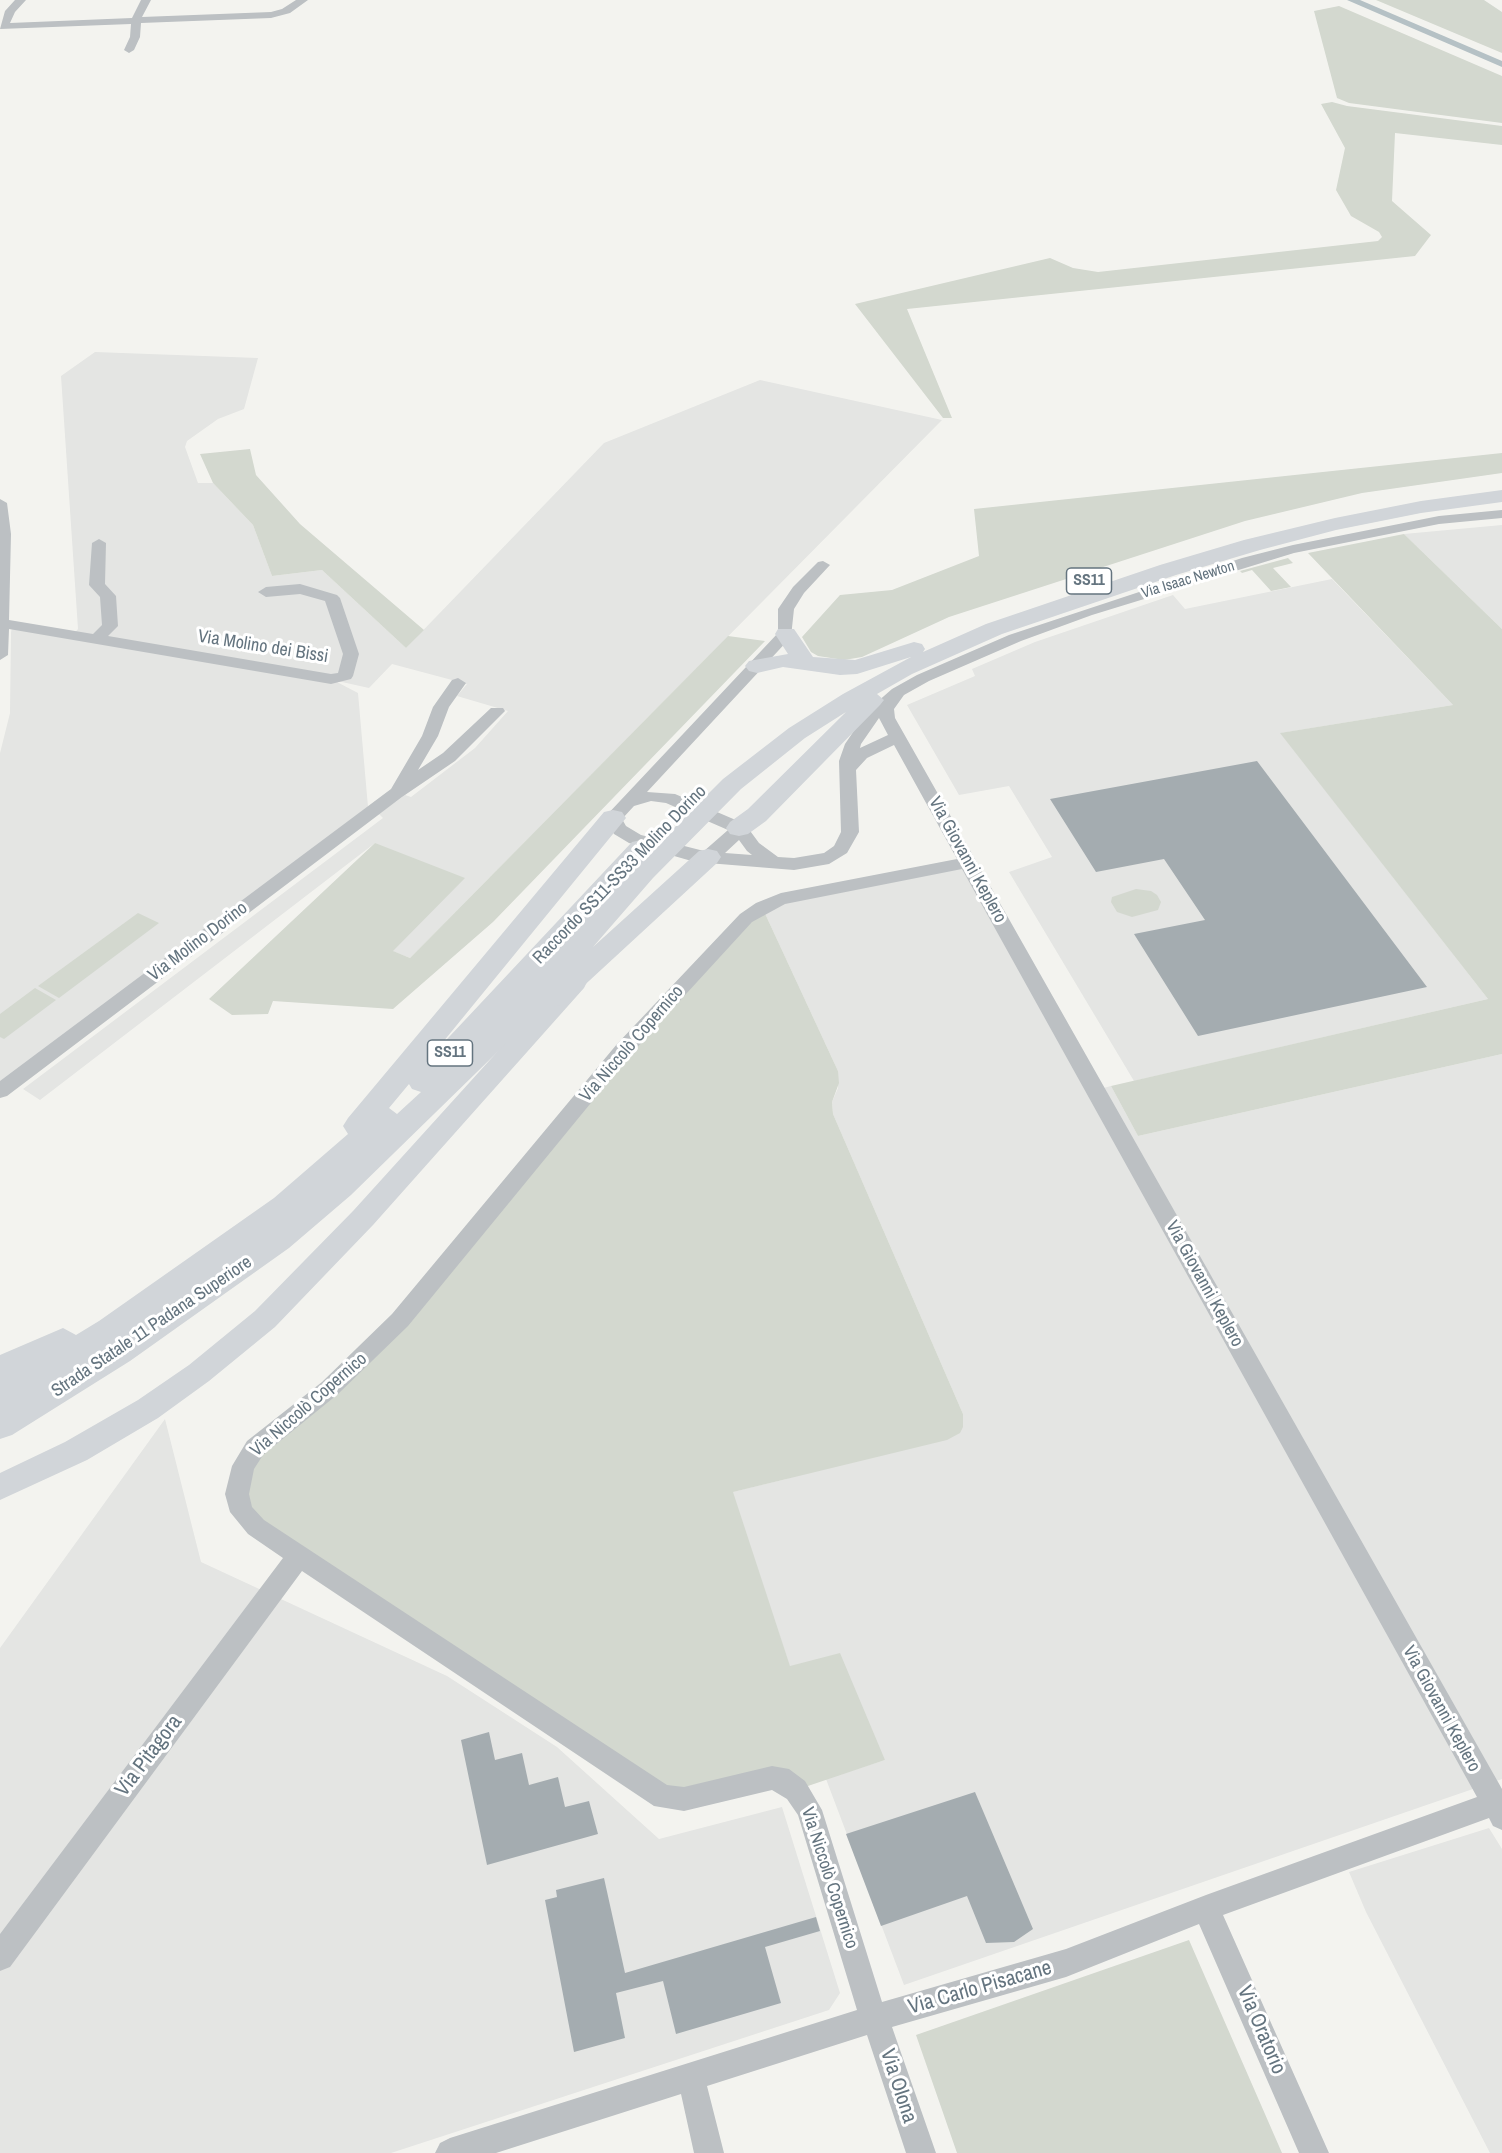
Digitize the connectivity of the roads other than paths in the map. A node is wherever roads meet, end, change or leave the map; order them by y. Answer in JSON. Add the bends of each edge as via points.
{"nodes":[{"id":1,"x":21,"y":0,"type":"edge"},
{"id":2,"x":146,"y":0,"type":"edge"},
{"id":3,"x":303,"y":0,"type":"edge"},
{"id":4,"x":137,"y":21,"type":"junction"},
{"id":5,"x":2,"y":26,"type":"edge"},
{"id":6,"x":129,"y":50,"type":"dead end"},
{"id":7,"x":1502,"y":484,"type":"edge"},
{"id":8,"x":1502,"y":496,"type":"edge"},
{"id":9,"x":0,"y":503,"type":"edge"},
{"id":10,"x":1502,"y":514,"type":"edge"},
{"id":11,"x":99,"y":543,"type":"dead end"},
{"id":12,"x":823,"y":566,"type":"dead end"},
{"id":13,"x":266,"y":592,"type":"dead end"},
{"id":14,"x":2,"y":624,"type":"junction"},
{"id":15,"x":786,"y":634,"type":"junction"},
{"id":16,"x":97,"y":639,"type":"junction"},
{"id":17,"x":965,"y":641,"type":"junction"},
{"id":18,"x":915,"y":650,"type":"junction"},
{"id":19,"x":0,"y":655,"type":"edge"},
{"id":20,"x":805,"y":662,"type":"junction"},
{"id":21,"x":757,"y":666,"type":"junction"},
{"id":22,"x":459,"y":682,"type":"dead end"},
{"id":23,"x":890,"y":699,"type":"junction"},
{"id":24,"x":497,"y":711,"type":"dead end"},
{"id":25,"x":897,"y":735,"type":"junction"},
{"id":26,"x":430,"y":736,"type":"junction"},
{"id":27,"x":462,"y":744,"type":"junction"},
{"id":28,"x":857,"y":749,"type":"junction"},
{"id":29,"x":914,"y":765,"type":"junction"},
{"id":30,"x":662,"y":767,"type":"junction"},
{"id":31,"x":723,"y":780,"type":"junction"},
{"id":32,"x":396,"y":793,"type":"junction"},
{"id":33,"x":673,"y":799,"type":"junction"},
{"id":34,"x":621,"y":810,"type":"junction"},
{"id":35,"x":739,"y":828,"type":"junction"},
{"id":36,"x":708,"y":857,"type":"junction"},
{"id":37,"x":772,"y":861,"type":"junction"},
{"id":38,"x":968,"y":862,"type":"junction"},
{"id":39,"x":634,"y":869,"type":"junction"},
{"id":40,"x":592,"y":963,"type":"junction"},
{"id":41,"x":0,"y":1091,"type":"edge"},
{"id":42,"x":340,"y":1187,"type":"junction"},
{"id":43,"x":299,"y":1223,"type":"junction"},
{"id":44,"x":260,"y":1225,"type":"junction"},
{"id":45,"x":219,"y":1255,"type":"junction"},
{"id":46,"x":0,"y":1369,"type":"edge"},
{"id":47,"x":0,"y":1396,"type":"edge"},
{"id":48,"x":0,"y":1425,"type":"edge"},
{"id":49,"x":0,"y":1444,"type":"edge"},
{"id":50,"x":0,"y":1487,"type":"edge"},
{"id":51,"x":298,"y":1556,"type":"junction"},
{"id":52,"x":1499,"y":1807,"type":"edge"},
{"id":53,"x":1206,"y":1908,"type":"junction"},
{"id":54,"x":0,"y":1957,"type":"edge"},
{"id":55,"x":875,"y":2019,"type":"junction"},
{"id":56,"x":691,"y":2078,"type":"junction"},
{"id":57,"x":450,"y":2153,"type":"edge"},
{"id":58,"x":709,"y":2153,"type":"edge"},
{"id":59,"x":921,"y":2153,"type":"edge"},
{"id":60,"x":1314,"y":2153,"type":"edge"}],
"edges":[{"from":1,"to":5,"type":"street"},
{"from":2,"to":4,"type":"street"},
{"from":3,"to":4,"type":"street","via":[[271,15]]},
{"from":4,"to":5,"type":"street"},
{"from":4,"to":6,"type":"street"},
{"from":7,"to":18,"type":"highway","name":"Raccordo SS11-SS33 Molino Dorino","number":"SS11","via":[[1357,506],[1258,529],[1057,592]]},
{"from":8,"to":17,"type":"highway","name":"Raccordo SS11-SS33 Molino Dorino","number":"SS11","via":[[1378,515],[1252,545],[1080,598]]},
{"from":9,"to":14,"type":"street","via":[[4,534]]},
{"from":10,"to":23,"type":"street","name":"Via Isaac Newton","via":[[1439,520],[1293,549],[1204,573],[1015,638],[923,678]]},
{"from":11,"to":16,"type":"street","via":[[97,585],[108,596],[110,626]]},
{"from":12,"to":15,"type":"street","via":[[798,590],[786,609]]},
{"from":13,"to":16,"type":"street","name":"Via Molino dei Bissi","via":[[300,589],[332,598],[351,654],[345,676],[331,679]]},
{"from":14,"to":16,"type":"street","name":"Via Molino dei Bissi"},
{"from":14,"to":19,"type":"street"},
{"from":15,"to":20,"type":"highway"},
{"from":15,"to":21,"type":"street"},
{"from":17,"to":31,"type":"highway","name":"Raccordo SS11-SS33 Molino Dorino","number":"SS11","via":[[851,699]]},
{"from":17,"to":35,"type":"highway","via":[[885,689]]},
{"from":18,"to":20,"type":"highway","via":[[857,667]]},
{"from":18,"to":31,"type":"highway","name":"Raccordo SS11-SS33 Molino Dorino","number":"SS11","via":[[782,725]]},
{"from":20,"to":21,"type":"highway","via":[[783,660]]},
{"from":21,"to":30,"type":"street"},
{"from":22,"to":26,"type":"street","via":[[441,707]]},
{"from":23,"to":25,"type":"street","name":"Via Giovanni Keplero","via":[[886,713]]},
{"from":23,"to":28,"type":"street","name":"Via Isaac Newton","via":[[874,713]]},
{"from":24,"to":27,"type":"street","name":"Via Molino Dorino"},
{"from":25,"to":28,"type":"street"},
{"from":25,"to":29,"type":"street","name":"Via Giovanni Keplero"},
{"from":26,"to":27,"type":"street"},
{"from":26,"to":32,"type":"street"},
{"from":27,"to":32,"type":"street","name":"Via Molino Dorino"},
{"from":28,"to":29,"type":"street","via":[[892,755]]},
{"from":28,"to":37,"type":"street","via":[[847,769],[850,832],[841,849],[812,863]]},
{"from":29,"to":38,"type":"street","name":"Via Giovanni Keplero"},
{"from":30,"to":33,"type":"street","via":[[661,785]]},
{"from":30,"to":34,"type":"street"},
{"from":31,"to":39,"type":"highway","name":"Raccordo SS11-SS33 Molino Dorino","number":"SS11"},
{"from":32,"to":41,"type":"street","name":"Via Molino Dorino"},
{"from":33,"to":34,"type":"street","via":[[651,796]]},
{"from":33,"to":35,"type":"street"},
{"from":34,"to":36,"type":"street","via":[[616,827],[630,837],[676,853]]},
{"from":34,"to":44,"type":"highway","via":[[367,1117],[289,1190]]},
{"from":35,"to":36,"type":"street"},
{"from":35,"to":37,"type":"street","via":[[753,847]]},
{"from":36,"to":37,"type":"street"},
{"from":36,"to":40,"type":"highway"},
{"from":38,"to":51,"type":"street","name":"Via Niccolò Copernico","via":[[781,899],[754,912],[735,930],[624,1049],[400,1320],[338,1381],[248,1456],[238,1484],[242,1512],[256,1527]]},
{"from":38,"to":52,"type":"street","name":"Via Giovanni Keplero"},
{"from":39,"to":42,"type":"highway","name":"Raccordo SS11-SS33 Molino Dorino","number":"SS11","via":[[508,1025]]},
{"from":39,"to":44,"type":"highway","name":"Raccordo SS11-SS33 Molino Dorino","number":"SS11","via":[[414,1090],[307,1188]]},
{"from":40,"to":42,"type":"highway","via":[[410,1136]]},
{"from":40,"to":50,"type":"main road","via":[[363,1218],[265,1319],[200,1373],[148,1409],[75,1451]]},
{"from":42,"to":43,"type":"highway","name":"Raccordo SS11-SS33 Molino Dorino","number":"SS11"},
{"from":43,"to":48,"type":"highway","name":"Strada Statale 11 Padana Superiore","number":"SS11","via":[[187,1306],[69,1385]]},
{"from":43,"to":49,"type":"highway","via":[[244,1280]]},
{"from":44,"to":45,"type":"highway","name":"Raccordo SS11-SS33 Molino Dorino","number":"SS11"},
{"from":45,"to":46,"type":"highway","via":[[171,1277],[87,1329]]},
{"from":45,"to":47,"type":"highway","name":"Strada Statale 11 Padana Superiore","number":"SS11","via":[[110,1330]]},
{"from":51,"to":54,"type":"street","name":"Via Pitagora"},
{"from":51,"to":55,"type":"street","name":"Via Niccolò Copernico","via":[[663,1797],[684,1798],[761,1779],[780,1778],[789,1783],[804,1798],[809,1810]]},
{"from":52,"to":53,"type":"street","name":"Via Carlo Pisacane"},
{"from":53,"to":55,"type":"street","name":"Via Carlo Pisacane","via":[[1066,1963]]},
{"from":53,"to":60,"type":"street","name":"Via Oratorio"},
{"from":55,"to":56,"type":"street","name":"Via Carlo Pisacane"},
{"from":55,"to":59,"type":"street","name":"Via Olona"},
{"from":56,"to":57,"type":"street","name":"Via Carlo Pisacane"},
{"from":56,"to":58,"type":"street"}]}
